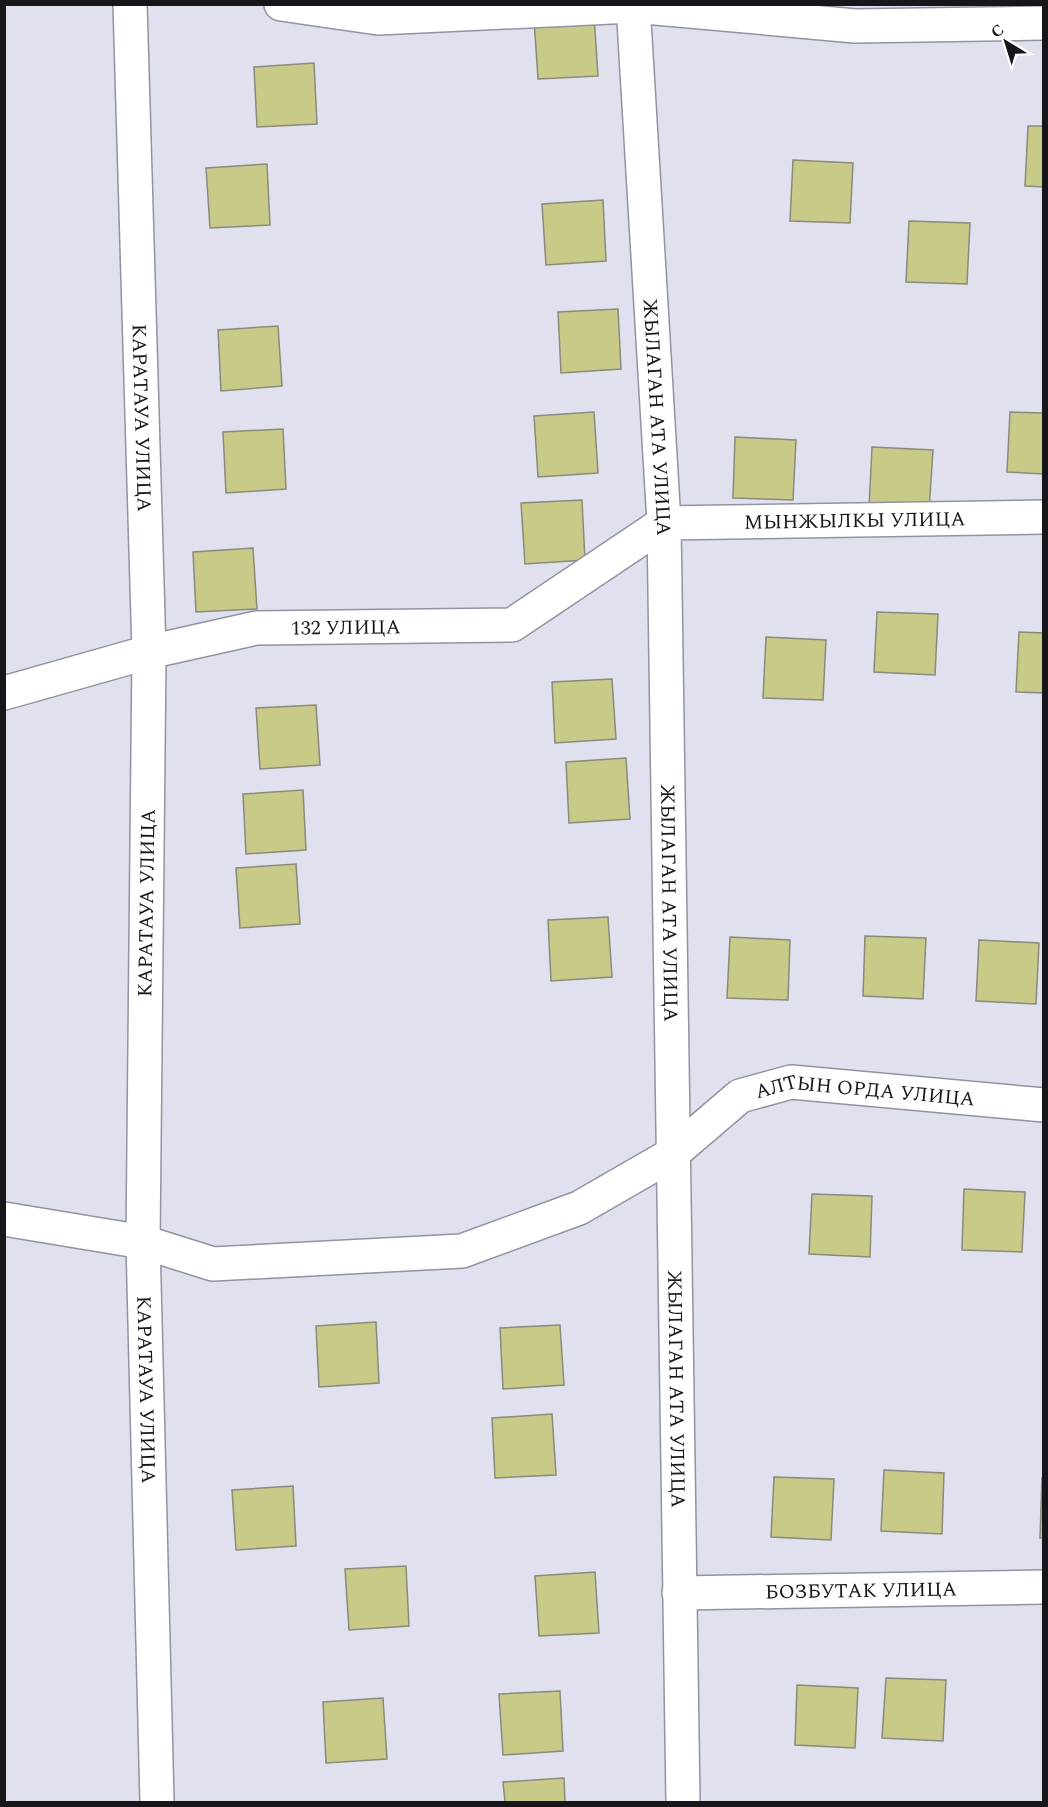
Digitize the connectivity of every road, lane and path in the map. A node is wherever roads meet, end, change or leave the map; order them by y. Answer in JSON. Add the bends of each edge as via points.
{"nodes":[{"id":1,"x":130,"y":4,"type":"edge"},
{"id":2,"x":280,"y":4,"type":"edge"},
{"id":3,"x":633,"y":5,"type":"edge"},
{"id":4,"x":1044,"y":23,"type":"edge"},
{"id":5,"x":1044,"y":517,"type":"edge"},
{"id":6,"x":664,"y":523,"type":"junction"},
{"id":7,"x":149,"y":652,"type":"junction"},
{"id":8,"x":4,"y":693,"type":"edge"},
{"id":9,"x":1044,"y":1105,"type":"edge"},
{"id":10,"x":671,"y":1155,"type":"junction"},
{"id":11,"x":4,"y":1219,"type":"edge"},
{"id":12,"x":142,"y":1242,"type":"junction"},
{"id":13,"x":1044,"y":1587,"type":"edge"},
{"id":14,"x":679,"y":1593,"type":"junction"},
{"id":15,"x":157,"y":1803,"type":"edge"},
{"id":16,"x":683,"y":1803,"type":"edge"}],
"edges":[{"from":1,"to":7,"type":"street","name":"КАРАТАУА УЛИЦА"},
{"from":2,"to":3,"type":"street","via":[[378,18]]},
{"from":3,"to":4,"type":"street","via":[[855,26]]},
{"from":3,"to":6,"type":"street","name":"ЖЫЛАГАН АТА УЛИЦА"},
{"from":5,"to":6,"type":"street","name":"МЫНЖЫЛКЫ УЛИЦА"},
{"from":6,"to":7,"type":"street","name":"132 УЛИЦА","via":[[512,626],[256,628]]},
{"from":6,"to":10,"type":"street","name":"ЖЫЛАГАН АТА УЛИЦА"},
{"from":7,"to":8,"type":"street","name":"132 УЛИЦА"},
{"from":7,"to":12,"type":"street","name":"КАРАТАУА УЛИЦА"},
{"from":9,"to":10,"type":"street","name":"АЛТЫН ОРДА УЛИЦА","via":[[791,1082],[740,1096]]},
{"from":10,"to":12,"type":"street","name":"АЛТЫН ОРДА УЛИЦА","via":[[579,1208],[462,1251],[213,1264]]},
{"from":10,"to":14,"type":"street","name":"ЖЫЛАГАН АТА УЛИЦА"},
{"from":11,"to":12,"type":"street","name":"АЛТЫН ОРДА УЛИЦА"},
{"from":12,"to":15,"type":"street","name":"КАРАТАУА УЛИЦА"},
{"from":13,"to":14,"type":"street","name":"БОЗБУТАК УЛИЦА"},
{"from":14,"to":16,"type":"street","name":"ЖЫЛАГАН АТА УЛИЦА"}]}
